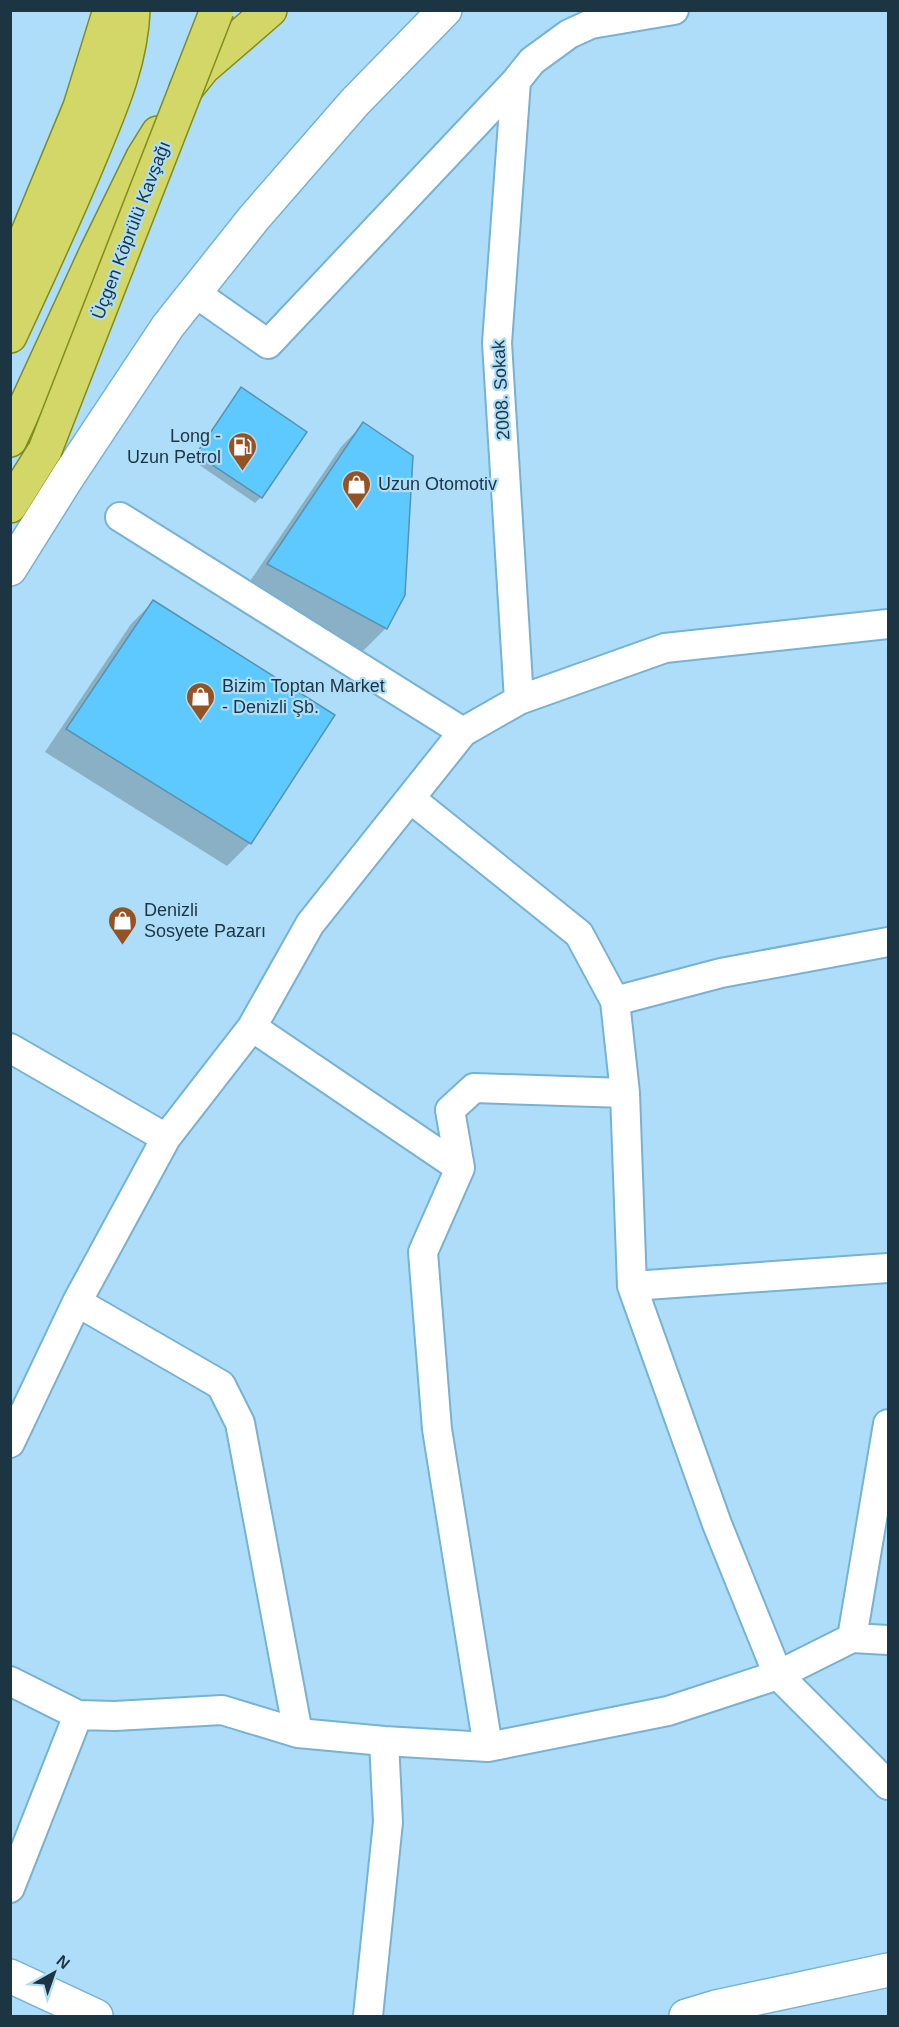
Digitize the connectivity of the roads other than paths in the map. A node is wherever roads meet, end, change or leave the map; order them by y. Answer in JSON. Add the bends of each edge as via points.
{"nodes":[{"id":1,"x":110,"y":10,"type":"edge"},
{"id":2,"x":134,"y":10,"type":"edge"},
{"id":3,"x":217,"y":10,"type":"edge"},
{"id":4,"x":270,"y":10,"type":"edge"},
{"id":5,"x":446,"y":10,"type":"edge"},
{"id":6,"x":674,"y":10,"type":"edge"},
{"id":7,"x":516,"y":81,"type":"junction"},
{"id":8,"x":10,"y":276,"type":"edge"},
{"id":9,"x":194,"y":292,"type":"junction"},
{"id":10,"x":10,"y":336,"type":"edge"},
{"id":11,"x":10,"y":440,"type":"edge"},
{"id":12,"x":45,"y":450,"type":"junction"},
{"id":13,"x":10,"y":506,"type":"edge"},
{"id":14,"x":120,"y":517,"type":"dead end"},
{"id":15,"x":10,"y":549,"type":"edge"},
{"id":16,"x":10,"y":569,"type":"edge"},
{"id":17,"x":888,"y":624,"type":"edge"},
{"id":18,"x":519,"y":700,"type":"junction"},
{"id":19,"x":463,"y":732,"type":"junction"},
{"id":20,"x":411,"y":799,"type":"junction"},
{"id":21,"x":888,"y":942,"type":"edge"},
{"id":22,"x":615,"y":1001,"type":"junction"},
{"id":23,"x":252,"y":1027,"type":"junction"},
{"id":24,"x":10,"y":1048,"type":"edge"},
{"id":25,"x":625,"y":1093,"type":"junction"},
{"id":26,"x":166,"y":1138,"type":"junction"},
{"id":27,"x":460,"y":1168,"type":"junction"},
{"id":28,"x":888,"y":1268,"type":"edge"},
{"id":29,"x":632,"y":1286,"type":"junction"},
{"id":30,"x":77,"y":1302,"type":"junction"},
{"id":31,"x":888,"y":1424,"type":"edge"},
{"id":32,"x":10,"y":1443,"type":"edge"},
{"id":33,"x":852,"y":1638,"type":"junction"},
{"id":34,"x":888,"y":1640,"type":"edge"},
{"id":35,"x":778,"y":1675,"type":"junction"},
{"id":36,"x":10,"y":1681,"type":"edge"},
{"id":37,"x":78,"y":1715,"type":"junction"},
{"id":38,"x":298,"y":1733,"type":"junction"},
{"id":39,"x":384,"y":1741,"type":"junction"},
{"id":40,"x":488,"y":1747,"type":"junction"},
{"id":41,"x":888,"y":1785,"type":"edge"},
{"id":42,"x":10,"y":1888,"type":"edge"},
{"id":43,"x":888,"y":1970,"type":"edge"},
{"id":44,"x":10,"y":1976,"type":"edge"},
{"id":45,"x":96,"y":2016,"type":"edge"},
{"id":46,"x":368,"y":2016,"type":"edge"},
{"id":47,"x":686,"y":2016,"type":"edge"}],
"edges":[{"from":1,"to":8,"type":"main road","via":[[80,107]]},
{"from":2,"to":10,"type":"main road","via":[[124,70],[111,107]]},
{"from":3,"to":12,"type":"main road","name":"Üçgen Köprülü Kavşağı","bridge":true},
{"from":4,"to":11,"type":"main road","via":[[203,68],[174,106],[143,158],[96,253]]},
{"from":5,"to":9,"type":"main road","via":[[355,102]]},
{"from":6,"to":7,"type":"street","via":[[584,27],[549,46]]},
{"from":7,"to":9,"type":"street","via":[[268,344]]},
{"from":7,"to":18,"type":"street","name":"2008. Sokak","via":[[497,343]]},
{"from":9,"to":16,"type":"main road"},
{"from":12,"to":13,"type":"main road","name":"Üçgen Köprülü Kavşağı"},
{"from":12,"to":15,"type":"main road"},
{"from":14,"to":19,"type":"street"},
{"from":17,"to":18,"type":"street","via":[[665,648]]},
{"from":18,"to":19,"type":"street"},
{"from":19,"to":20,"type":"street"},
{"from":20,"to":22,"type":"street","via":[[579,934]]},
{"from":20,"to":23,"type":"street","via":[[309,924]]},
{"from":21,"to":22,"type":"street","via":[[721,973]]},
{"from":22,"to":25,"type":"street"},
{"from":23,"to":26,"type":"street"},
{"from":23,"to":27,"type":"street"},
{"from":24,"to":26,"type":"street"},
{"from":25,"to":27,"type":"street","via":[[474,1088],[450,1110]]},
{"from":25,"to":29,"type":"street"},
{"from":26,"to":30,"type":"street"},
{"from":27,"to":40,"type":"street","via":[[423,1252],[437,1429]]},
{"from":28,"to":29,"type":"street"},
{"from":29,"to":35,"type":"street","via":[[717,1524]]},
{"from":30,"to":32,"type":"street"},
{"from":30,"to":38,"type":"street","via":[[221,1384],[240,1423]]},
{"from":31,"to":33,"type":"street"},
{"from":33,"to":34,"type":"street"},
{"from":33,"to":35,"type":"street"},
{"from":35,"to":40,"type":"street","via":[[668,1711]]},
{"from":35,"to":41,"type":"street"},
{"from":36,"to":37,"type":"street"},
{"from":37,"to":38,"type":"street","via":[[222,1710]]},
{"from":37,"to":42,"type":"street"},
{"from":38,"to":39,"type":"street"},
{"from":39,"to":40,"type":"street"},
{"from":39,"to":46,"type":"street","via":[[388,1822]]},
{"from":43,"to":47,"type":"main road"},
{"from":44,"to":45,"type":"main road"}]}
